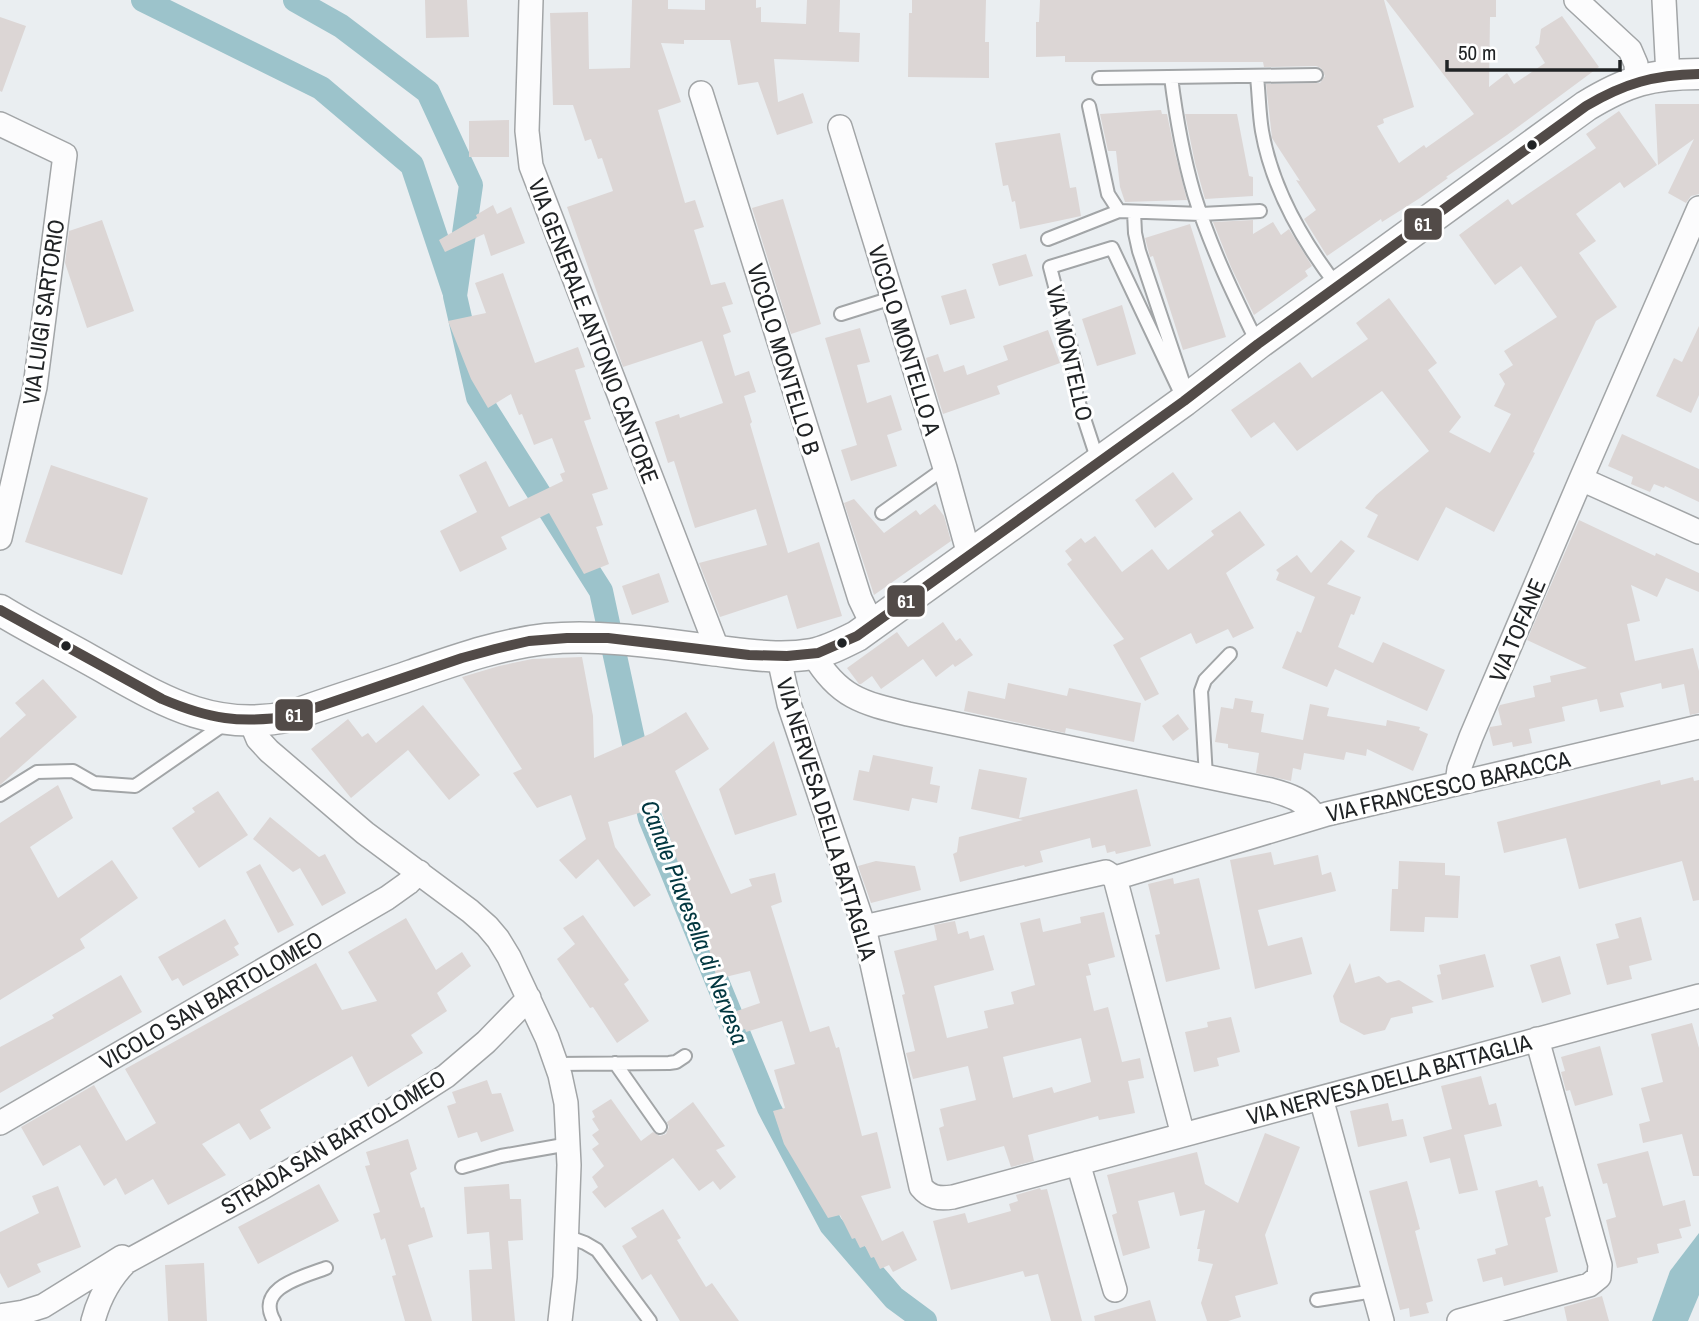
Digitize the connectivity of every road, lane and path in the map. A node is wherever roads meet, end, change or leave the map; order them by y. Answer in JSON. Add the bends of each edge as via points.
{"nodes":[{"id":1,"x":531,"y":0,"type":"edge"},
{"id":2,"x":1576,"y":0,"type":"edge"},
{"id":3,"x":1664,"y":0,"type":"edge"},
{"id":4,"x":1699,"y":74,"type":"edge"},
{"id":5,"x":1316,"y":75,"type":"dead end"},
{"id":6,"x":1668,"y":76,"type":"junction"},
{"id":7,"x":1171,"y":77,"type":"junction"},
{"id":8,"x":1257,"y":77,"type":"junction"},
{"id":9,"x":1099,"y":78,"type":"dead end"},
{"id":10,"x":1637,"y":80,"type":"junction"},
{"id":11,"x":701,"y":93,"type":"dead end"},
{"id":12,"x":1089,"y":106,"type":"dead end"},
{"id":13,"x":0,"y":124,"type":"edge"},
{"id":14,"x":840,"y":127,"type":"dead end"},
{"id":15,"x":1699,"y":208,"type":"edge"},
{"id":16,"x":1119,"y":211,"type":"junction"},
{"id":17,"x":1260,"y":211,"type":"dead end"},
{"id":18,"x":1134,"y":212,"type":"junction"},
{"id":19,"x":1201,"y":214,"type":"junction"},
{"id":20,"x":1048,"y":239,"type":"dead end"},
{"id":21,"x":1338,"y":287,"type":"junction"},
{"id":22,"x":892,"y":298,"type":"junction"},
{"id":23,"x":841,"y":314,"type":"dead end"},
{"id":24,"x":1258,"y":344,"type":"junction"},
{"id":25,"x":1186,"y":399,"type":"junction"},
{"id":26,"x":1098,"y":461,"type":"junction"},
{"id":27,"x":945,"y":468,"type":"junction"},
{"id":28,"x":1581,"y":479,"type":"junction"},
{"id":29,"x":882,"y":513,"type":"dead end"},
{"id":30,"x":1699,"y":532,"type":"edge"},
{"id":31,"x":0,"y":538,"type":"edge"},
{"id":32,"x":968,"y":555,"type":"junction"},
{"id":33,"x":2,"y":614,"type":"edge"},
{"id":34,"x":872,"y":624,"type":"junction"},
{"id":35,"x":718,"y":651,"type":"junction"},
{"id":36,"x":813,"y":654,"type":"junction"},
{"id":37,"x":1230,"y":654,"type":"dead end"},
{"id":38,"x":779,"y":658,"type":"junction"},
{"id":39,"x":240,"y":721,"type":"junction"},
{"id":40,"x":1699,"y":727,"type":"edge"},
{"id":41,"x":1206,"y":777,"type":"junction"},
{"id":42,"x":1457,"y":783,"type":"junction"},
{"id":43,"x":0,"y":795,"type":"edge"},
{"id":44,"x":1315,"y":817,"type":"junction"},
{"id":45,"x":419,"y":873,"type":"junction"},
{"id":46,"x":1115,"y":878,"type":"junction"},
{"id":47,"x":864,"y":927,"type":"junction"},
{"id":48,"x":1699,"y":996,"type":"edge"},
{"id":49,"x":529,"y":998,"type":"junction"},
{"id":50,"x":1537,"y":1039,"type":"junction"},
{"id":51,"x":685,"y":1056,"type":"dead end"},
{"id":52,"x":615,"y":1063,"type":"junction"},
{"id":53,"x":556,"y":1064,"type":"junction"},
{"id":54,"x":1321,"y":1098,"type":"junction"},
{"id":55,"x":0,"y":1123,"type":"edge"},
{"id":56,"x":660,"y":1128,"type":"dead end"},
{"id":57,"x":1183,"y":1135,"type":"junction"},
{"id":58,"x":569,"y":1144,"type":"junction"},
{"id":59,"x":1078,"y":1163,"type":"junction"},
{"id":60,"x":462,"y":1167,"type":"dead end"},
{"id":61,"x":566,"y":1236,"type":"junction"},
{"id":62,"x":143,"y":1253,"type":"junction"},
{"id":63,"x":326,"y":1268,"type":"dead end"},
{"id":64,"x":1115,"y":1290,"type":"dead end"},
{"id":65,"x":1374,"y":1291,"type":"junction"},
{"id":66,"x":1317,"y":1300,"type":"dead end"},
{"id":67,"x":0,"y":1316,"type":"edge"},
{"id":68,"x":93,"y":1321,"type":"edge"},
{"id":69,"x":274,"y":1321,"type":"edge"},
{"id":70,"x":560,"y":1321,"type":"edge"},
{"id":71,"x":650,"y":1321,"type":"edge"},
{"id":72,"x":1382,"y":1321,"type":"edge"},
{"id":73,"x":1459,"y":1321,"type":"edge"}],
"edges":[{"from":1,"to":35,"type":"street","name":"VIA GENERALE ANTONIO CANTORE","via":[[527,131],[531,166]]},
{"from":2,"to":10,"type":"street","via":[[1630,50]]},
{"from":3,"to":6,"type":"street"},
{"from":4,"to":6,"type":"street"},
{"from":5,"to":8,"type":"lane"},
{"from":6,"to":10,"type":"street"},
{"from":7,"to":8,"type":"lane"},
{"from":7,"to":9,"type":"lane"},
{"from":7,"to":19,"type":"lane","via":[[1181,142]]},
{"from":8,"to":21,"type":"lane","via":[[1262,130],[1275,175],[1293,217]]},
{"from":10,"to":21,"type":"street","via":[[1586,106]]},
{"from":11,"to":34,"type":"street","name":"VICOLO MONTELLO B","via":[[860,599]]},
{"from":12,"to":16,"type":"lane","via":[[1108,194]]},
{"from":13,"to":31,"type":"street","name":"VIA LUIGI SARTORIO","via":[[65,155],[35,387]]},
{"from":14,"to":22,"type":"street","name":"VICOLO MONTELLO A"},
{"from":15,"to":28,"type":"street","name":"VIA TOFANE"},
{"from":16,"to":18,"type":"lane"},
{"from":16,"to":20,"type":"lane"},
{"from":17,"to":19,"type":"lane"},
{"from":18,"to":19,"type":"lane"},
{"from":18,"to":25,"type":"lane","via":[[1139,251]]},
{"from":19,"to":24,"type":"lane"},
{"from":21,"to":24,"type":"street"},
{"from":22,"to":23,"type":"lane"},
{"from":22,"to":27,"type":"street","name":"VICOLO MONTELLO A"},
{"from":24,"to":25,"type":"street"},
{"from":25,"to":26,"type":"street"},
{"from":25,"to":26,"type":"lane","name":"VIA MONTELLO","via":[[1112,247],[1049,267],[1076,367],[1076,394]]},
{"from":26,"to":32,"type":"street"},
{"from":27,"to":29,"type":"lane"},
{"from":27,"to":32,"type":"street","name":"VICOLO MONTELLO A"},
{"from":28,"to":30,"type":"street"},
{"from":28,"to":42,"type":"street","name":"VIA TOFANE","via":[[1464,754]]},
{"from":32,"to":34,"type":"street"},
{"from":33,"to":39,"type":"street","via":[[172,705]]},
{"from":34,"to":36,"type":"street","via":[[845,642]]},
{"from":35,"to":38,"type":"street"},
{"from":35,"to":39,"type":"street","via":[[637,641],[546,639],[485,652],[291,716]]},
{"from":36,"to":38,"type":"street"},
{"from":36,"to":41,"type":"street","name":"VIA FRANCESCO BARACCA","via":[[846,693],[875,705]]},
{"from":37,"to":41,"type":"lane","via":[[1205,680],[1201,691]]},
{"from":38,"to":47,"type":"street","name":"VIA NERVESA DELLA BATTAGLIA","via":[[789,704]]},
{"from":39,"to":43,"type":"lane","via":[[135,786],[94,783],[73,771],[37,772]]},
{"from":39,"to":45,"type":"street","via":[[269,751]]},
{"from":40,"to":42,"type":"street","name":"VIA FRANCESCO BARACCA"},
{"from":41,"to":44,"type":"street","name":"VIA FRANCESCO BARACCA","via":[[1294,797]]},
{"from":42,"to":44,"type":"street","name":"VIA FRANCESCO BARACCA"},
{"from":44,"to":46,"type":"street"},
{"from":45,"to":49,"type":"street","via":[[487,926]]},
{"from":45,"to":55,"type":"street","name":"VICOLO SAN BARTOLOMEO","via":[[387,898]]},
{"from":46,"to":47,"type":"street","via":[[1106,872]]},
{"from":46,"to":57,"type":"street"},
{"from":47,"to":59,"type":"street","name":"VIA NERVESA DELLA BATTAGLIA","via":[[921,1187],[927,1194],[953,1197]]},
{"from":48,"to":50,"type":"street","name":"VIA NERVESA DELLA BATTAGLIA"},
{"from":49,"to":53,"type":"street"},
{"from":49,"to":62,"type":"street","name":"STRADA SAN BARTOLOMEO","via":[[446,1076],[258,1190]]},
{"from":50,"to":54,"type":"street","name":"VIA NERVESA DELLA BATTAGLIA"},
{"from":50,"to":73,"type":"street","via":[[1600,1265],[1599,1277],[1589,1285]]},
{"from":51,"to":52,"type":"lane","via":[[669,1063]]},
{"from":52,"to":53,"type":"lane"},
{"from":52,"to":56,"type":"lane"},
{"from":53,"to":58,"type":"street","via":[[566,1103]]},
{"from":54,"to":57,"type":"street","name":"VIA NERVESA DELLA BATTAGLIA"},
{"from":54,"to":65,"type":"street"},
{"from":57,"to":59,"type":"street","name":"VIA NERVESA DELLA BATTAGLIA"},
{"from":58,"to":60,"type":"lane"},
{"from":58,"to":61,"type":"street"},
{"from":59,"to":64,"type":"street"},
{"from":61,"to":70,"type":"street"},
{"from":61,"to":71,"type":"lane","via":[[597,1250]]},
{"from":62,"to":67,"type":"street","via":[[128,1253],[43,1306]]},
{"from":62,"to":68,"type":"street","name":"STRADA SAN BARTOLOMEO","via":[[126,1262],[109,1282]]},
{"from":63,"to":69,"type":"lane","via":[[273,1294],[269,1305]]},
{"from":65,"to":66,"type":"lane"},
{"from":65,"to":72,"type":"street"}]}
